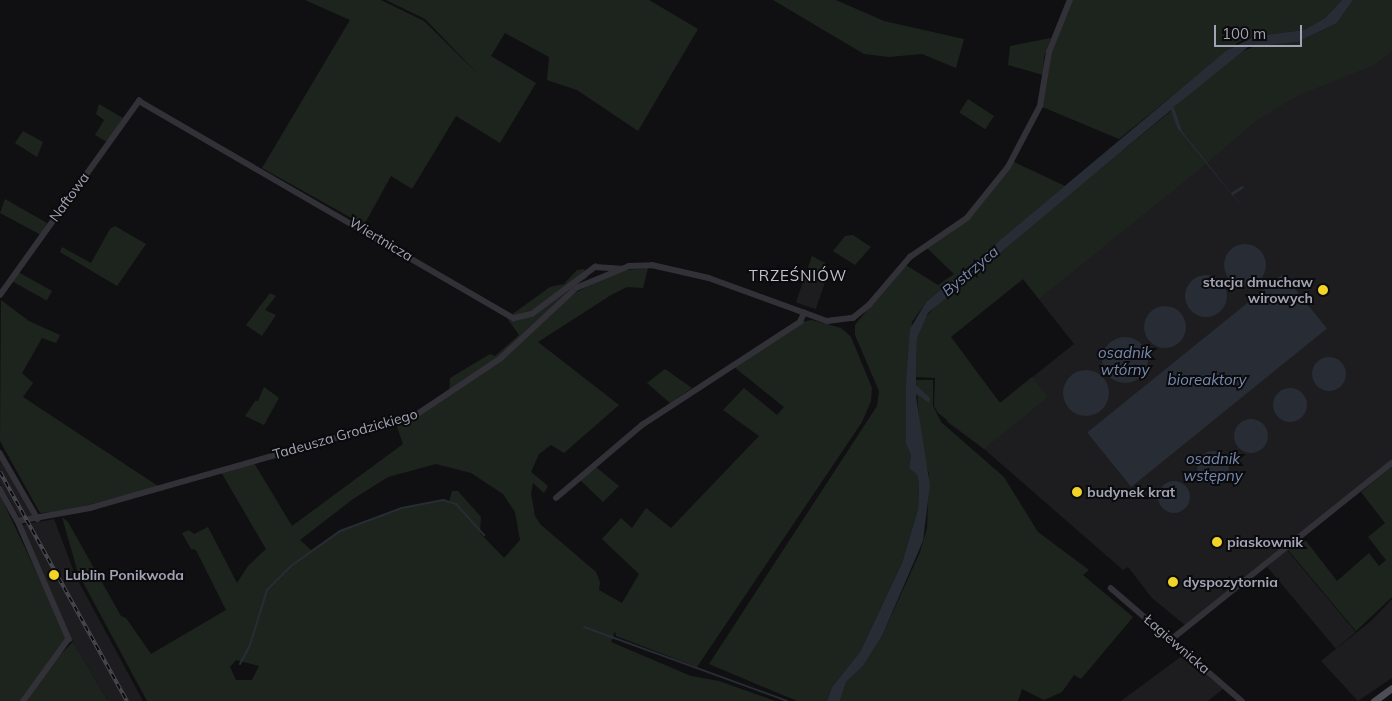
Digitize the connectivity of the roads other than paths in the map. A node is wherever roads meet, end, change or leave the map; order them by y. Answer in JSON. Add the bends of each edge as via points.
{"nodes":[{"id":1,"x":1070,"y":0,"type":"edge"},
{"id":2,"x":139,"y":101,"type":"joint"},
{"id":3,"x":621,"y":269,"type":"junction"},
{"id":4,"x":0,"y":295,"type":"edge"},
{"id":5,"x":804,"y":313,"type":"junction"},
{"id":6,"x":0,"y":452,"type":"edge"},
{"id":7,"x":1392,"y":463,"type":"edge"},
{"id":8,"x":0,"y":489,"type":"edge"},
{"id":9,"x":556,"y":498,"type":"dead end"},
{"id":10,"x":38,"y":519,"type":"junction"},
{"id":11,"x":18,"y":521,"type":"junction"},
{"id":12,"x":1111,"y":588,"type":"dead end"},
{"id":13,"x":1172,"y":639,"type":"junction"},
{"id":14,"x":1392,"y":688,"type":"edge"},
{"id":15,"x":24,"y":701,"type":"edge"},
{"id":16,"x":1242,"y":701,"type":"edge"},
{"id":17,"x":1374,"y":701,"type":"edge"}],
"edges":[{"from":1,"to":5,"type":"street","name":"Tadeusza Grodzickiego","via":[[1049,52],[1044,90],[1035,116],[1008,167],[970,214],[910,257],[869,305],[853,318],[833,322]]},
{"from":2,"to":3,"type":"street","name":"Wiertnicza","via":[[514,318],[532,314],[594,267]]},
{"from":2,"to":4,"type":"street","name":"Naftowa"},
{"from":3,"to":5,"type":"street","name":"Tadeusza Grodzickiego","via":[[648,265],[694,275],[754,292]]},
{"from":3,"to":10,"type":"street","name":"Tadeusza Grodzickiego","via":[[576,288],[501,358],[416,415],[158,490]]},
{"from":5,"to":9,"type":"street","via":[[800,322],[642,425]]},
{"from":6,"to":10,"type":"street"},
{"from":7,"to":13,"type":"street"},
{"from":8,"to":11,"type":"street"},
{"from":10,"to":11,"type":"street","name":"Tadeusza Grodzickiego"},
{"from":11,"to":15,"type":"street","via":[[69,639]]},
{"from":12,"to":13,"type":"street","name":"Łagiewnicka"},
{"from":13,"to":16,"type":"street","name":"Łagiewnicka"},
{"from":14,"to":17,"type":"main road"}]}
